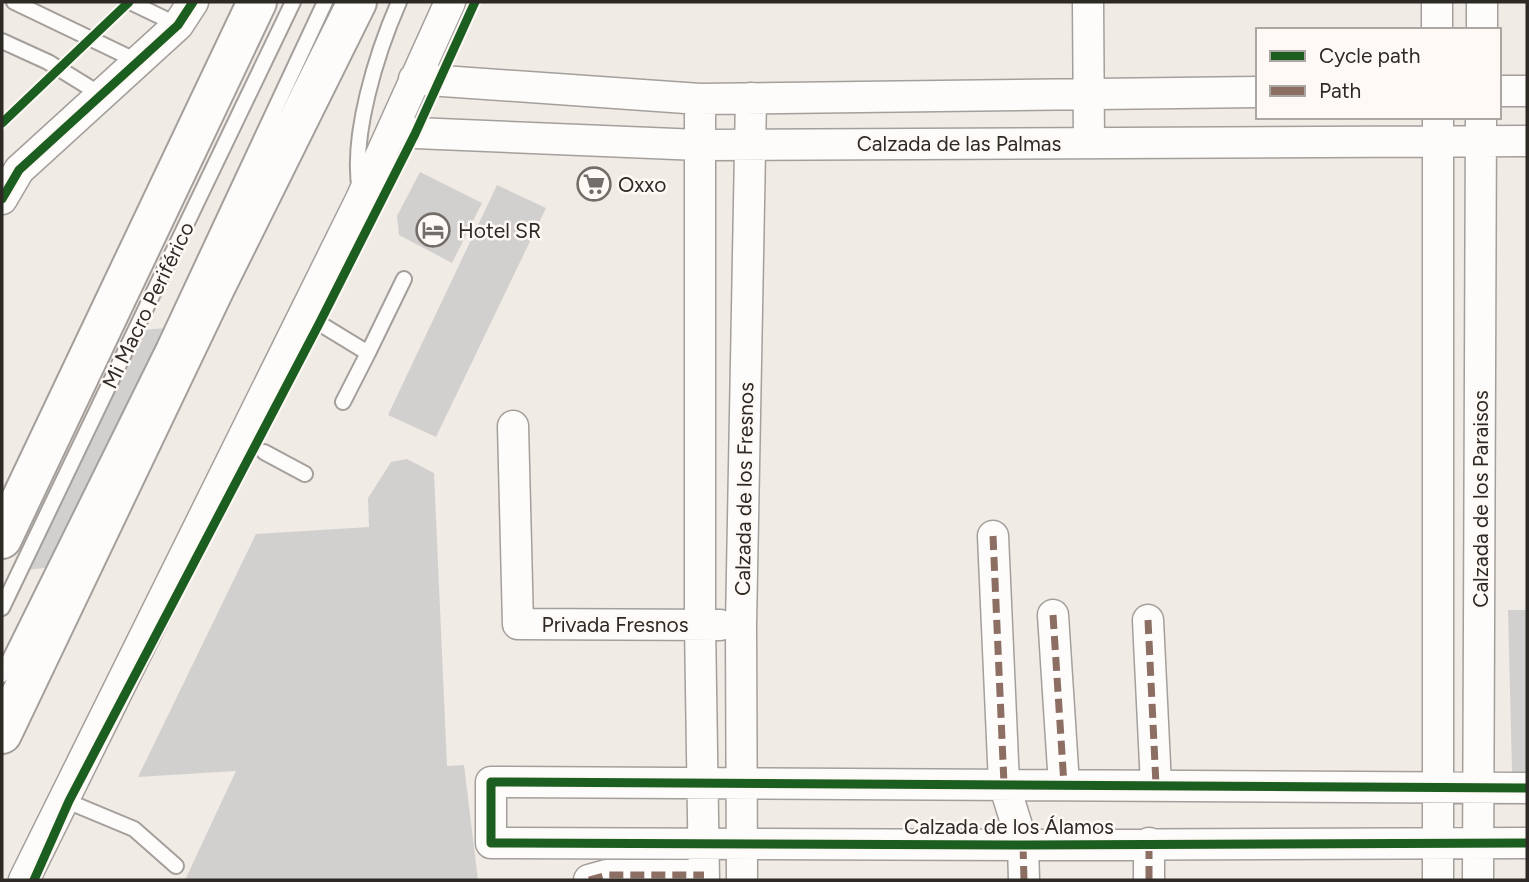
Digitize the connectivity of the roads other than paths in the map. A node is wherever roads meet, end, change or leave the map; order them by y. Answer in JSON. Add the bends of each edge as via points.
{"nodes":[{"id":1,"x":14,"y":2,"type":"edge"},
{"id":2,"x":130,"y":2,"type":"edge"},
{"id":3,"x":237,"y":2,"type":"edge"},
{"id":4,"x":257,"y":2,"type":"edge"},
{"id":5,"x":293,"y":2,"type":"edge"},
{"id":6,"x":325,"y":2,"type":"edge"},
{"id":7,"x":357,"y":2,"type":"edge"},
{"id":8,"x":399,"y":2,"type":"edge"},
{"id":9,"x":450,"y":2,"type":"edge"},
{"id":10,"x":1088,"y":2,"type":"edge"},
{"id":11,"x":1437,"y":2,"type":"edge"},
{"id":12,"x":1482,"y":2,"type":"edge"},
{"id":13,"x":186,"y":13,"type":"edge"},
{"id":14,"x":1437,"y":28,"type":"edge"},
{"id":15,"x":1482,"y":28,"type":"edge"},
{"id":16,"x":2,"y":41,"type":"edge"},
{"id":17,"x":137,"y":61,"type":"junction"},
{"id":18,"x":414,"y":79,"type":"junction"},
{"id":19,"x":1501,"y":91,"type":"edge"},
{"id":20,"x":1527,"y":91,"type":"edge"},
{"id":21,"x":1089,"y":92,"type":"junction"},
{"id":22,"x":1256,"y":92,"type":"edge"},
{"id":23,"x":100,"y":94,"type":"junction"},
{"id":24,"x":751,"y":97,"type":"junction"},
{"id":25,"x":700,"y":99,"type":"junction"},
{"id":26,"x":1438,"y":129,"type":"edge"},
{"id":27,"x":1481,"y":129,"type":"edge"},
{"id":28,"x":392,"y":132,"type":"junction"},
{"id":29,"x":1527,"y":141,"type":"edge"},
{"id":30,"x":1089,"y":142,"type":"junction"},
{"id":31,"x":750,"y":144,"type":"junction"},
{"id":32,"x":699,"y":145,"type":"junction"},
{"id":33,"x":182,"y":162,"type":"junction"},
{"id":34,"x":2,"y":199,"type":"edge"},
{"id":35,"x":361,"y":200,"type":"junction"},
{"id":36,"x":404,"y":279,"type":"dead end"},
{"id":37,"x":304,"y":314,"type":"junction"},
{"id":38,"x":368,"y":354,"type":"junction"},
{"id":39,"x":343,"y":402,"type":"dead end"},
{"id":40,"x":513,"y":426,"type":"dead end"},
{"id":41,"x":264,"y":452,"type":"dead end"},
{"id":42,"x":305,"y":474,"type":"dead end"},
{"id":43,"x":993,"y":536,"type":"dead end"},
{"id":44,"x":2,"y":539,"type":"edge"},
{"id":45,"x":2,"y":608,"type":"edge"},
{"id":46,"x":1052,"y":615,"type":"dead end"},
{"id":47,"x":1148,"y":620,"type":"dead end"},
{"id":48,"x":700,"y":624,"type":"junction"},
{"id":49,"x":741,"y":625,"type":"junction"},
{"id":50,"x":2,"y":675,"type":"edge"},
{"id":51,"x":2,"y":734,"type":"edge"},
{"id":52,"x":705,"y":783,"type":"junction"},
{"id":53,"x":743,"y":783,"type":"junction"},
{"id":54,"x":1004,"y":784,"type":"junction"},
{"id":55,"x":1064,"y":785,"type":"junction"},
{"id":56,"x":1156,"y":785,"type":"junction"},
{"id":57,"x":1438,"y":787,"type":"junction"},
{"id":58,"x":1478,"y":788,"type":"junction"},
{"id":59,"x":1527,"y":788,"type":"edge"},
{"id":60,"x":62,"y":799,"type":"junction"},
{"id":61,"x":742,"y":842,"type":"junction"},
{"id":62,"x":704,"y":843,"type":"junction"},
{"id":63,"x":1149,"y":843,"type":"junction"},
{"id":64,"x":1438,"y":843,"type":"junction"},
{"id":65,"x":1478,"y":843,"type":"junction"},
{"id":66,"x":1527,"y":843,"type":"edge"},
{"id":67,"x":1023,"y":845,"type":"junction"},
{"id":68,"x":176,"y":866,"type":"dead end"},
{"id":69,"x":704,"y":878,"type":"edge"},
{"id":70,"x":24,"y":880,"type":"edge"},
{"id":71,"x":589,"y":880,"type":"edge"},
{"id":72,"x":742,"y":880,"type":"edge"},
{"id":73,"x":1024,"y":880,"type":"edge"},
{"id":74,"x":1149,"y":880,"type":"edge"},
{"id":75,"x":1438,"y":880,"type":"edge"},
{"id":76,"x":1478,"y":880,"type":"edge"}],
"edges":[{"from":1,"to":17,"type":"lane"},
{"from":2,"to":13,"type":"lane"},
{"from":3,"to":33,"type":"highway"},
{"from":4,"to":33,"type":"highway"},
{"from":5,"to":45,"type":"lane","name":"Mi Macro Periférico"},
{"from":6,"to":50,"type":"lane","via":[[164,347]]},
{"from":7,"to":51,"type":"highway"},
{"from":8,"to":35,"type":"lane","via":[[364,116],[356,172]]},
{"from":9,"to":18,"type":"street"},
{"from":10,"to":21,"type":"street"},
{"from":11,"to":14,"type":"street"},
{"from":12,"to":15,"type":"street"},
{"from":13,"to":17,"type":"street"},
{"from":16,"to":23,"type":"lane"},
{"from":17,"to":23,"type":"street"},
{"from":18,"to":25,"type":"street"},
{"from":18,"to":28,"type":"street"},
{"from":19,"to":20,"type":"street"},
{"from":21,"to":22,"type":"street"},
{"from":21,"to":24,"type":"street"},
{"from":21,"to":30,"type":"street"},
{"from":23,"to":34,"type":"street","via":[[19,170]]},
{"from":24,"to":25,"type":"street"},
{"from":24,"to":31,"type":"street","name":"Calzada de los Fresnos"},
{"from":25,"to":32,"type":"street","name":"Calzada de los Fresnos"},
{"from":26,"to":27,"type":"street","name":"Calzada de las Palmas"},
{"from":26,"to":30,"type":"street","name":"Calzada de las Palmas"},
{"from":26,"to":57,"type":"street","name":"Calzada de los Paraisos"},
{"from":27,"to":29,"type":"street","name":"Calzada de las Palmas"},
{"from":27,"to":58,"type":"street","name":"Calzada de los Paraisos"},
{"from":28,"to":32,"type":"street","name":"Calzada de las Palmas"},
{"from":28,"to":35,"type":"street"},
{"from":30,"to":31,"type":"street","name":"Calzada de las Palmas"},
{"from":31,"to":32,"type":"street","name":"Calzada de las Palmas"},
{"from":31,"to":49,"type":"street","name":"Calzada de los Fresnos"},
{"from":32,"to":48,"type":"street","name":"Calzada de los Fresnos"},
{"from":33,"to":44,"type":"highway"},
{"from":35,"to":37,"type":"street"},
{"from":36,"to":38,"type":"lane"},
{"from":37,"to":38,"type":"lane"},
{"from":37,"to":60,"type":"street"},
{"from":38,"to":39,"type":"lane"},
{"from":40,"to":48,"type":"street","name":"Privada Fresnos","via":[[518,624]]},
{"from":41,"to":42,"type":"lane"},
{"from":43,"to":54,"type":"street"},
{"from":46,"to":55,"type":"street"},
{"from":47,"to":56,"type":"street"},
{"from":48,"to":49,"type":"street","name":"Privada Fresnos"},
{"from":48,"to":52,"type":"street","name":"Calzada de los Fresnos"},
{"from":49,"to":53,"type":"street","name":"Calzada de los Fresnos"},
{"from":52,"to":53,"type":"street","name":"Calzada de los Álamos"},
{"from":52,"to":62,"type":"street","name":"Calzada de los Fresnos"},
{"from":52,"to":62,"type":"street","name":"Calzada de los Álamos","via":[[491,782],[491,843]]},
{"from":53,"to":54,"type":"street","name":"Calzada de los Álamos"},
{"from":53,"to":61,"type":"street","name":"Calzada de los Fresnos"},
{"from":54,"to":55,"type":"street","name":"Calzada de los Álamos"},
{"from":54,"to":67,"type":"street"},
{"from":55,"to":56,"type":"street","name":"Calzada de los Álamos"},
{"from":56,"to":57,"type":"street","name":"Calzada de los Álamos"},
{"from":57,"to":58,"type":"street","name":"Calzada de los Álamos"},
{"from":57,"to":64,"type":"street","name":"Calzada de los Paraisos"},
{"from":58,"to":59,"type":"street","name":"Calzada de los Álamos"},
{"from":58,"to":65,"type":"street","name":"Calzada de los Paraisos"},
{"from":60,"to":68,"type":"lane","via":[[134,830]]},
{"from":60,"to":70,"type":"street"},
{"from":61,"to":62,"type":"street","name":"Calzada de los Álamos"},
{"from":61,"to":67,"type":"street","name":"Calzada de los Álamos"},
{"from":61,"to":72,"type":"street","name":"Calzada de los Fresnos"},
{"from":62,"to":69,"type":"street","name":"Calzada de los Fresnos"},
{"from":63,"to":64,"type":"street","name":"Calzada de los Álamos"},
{"from":63,"to":67,"type":"street","name":"Calzada de los Álamos"},
{"from":63,"to":74,"type":"street"},
{"from":64,"to":65,"type":"street","name":"Calzada de los Álamos"},
{"from":64,"to":75,"type":"street","name":"Calzada de los Paraisos"},
{"from":65,"to":66,"type":"street","name":"Calzada de los Álamos"},
{"from":65,"to":76,"type":"street","name":"Calzada de los Paraisos"},
{"from":67,"to":73,"type":"street"},
{"from":69,"to":71,"type":"street","via":[[607,875]]}]}
